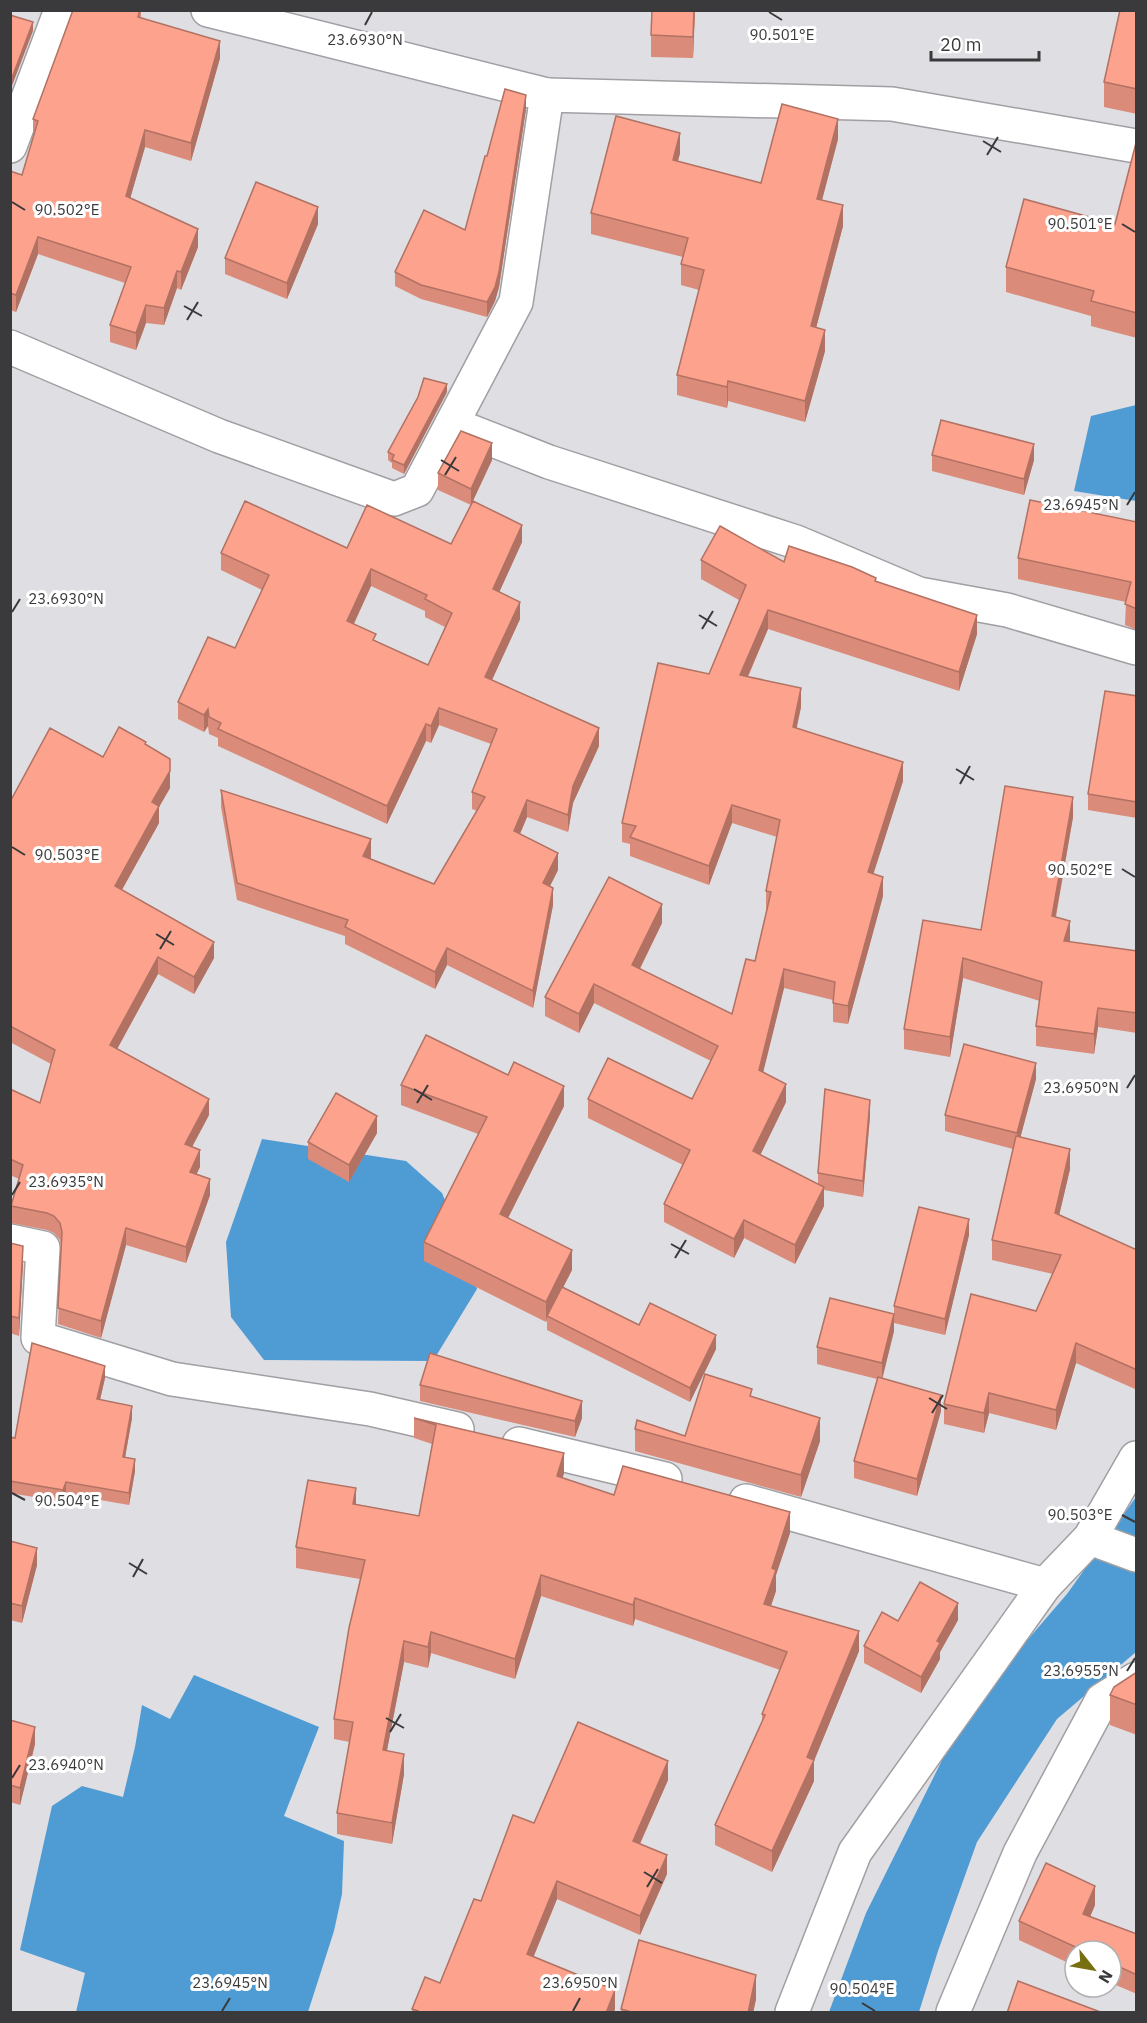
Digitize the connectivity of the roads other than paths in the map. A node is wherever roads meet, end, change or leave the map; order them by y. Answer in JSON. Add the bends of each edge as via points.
{"nodes":[{"id":1,"x":61,"y":10,"type":"edge"},
{"id":2,"x":208,"y":10,"type":"edge"},
{"id":3,"x":547,"y":95,"type":"junction"},
{"id":4,"x":10,"y":146,"type":"edge"},
{"id":5,"x":1137,"y":146,"type":"edge"},
{"id":6,"x":10,"y":347,"type":"edge"},
{"id":7,"x":452,"y":424,"type":"junction"},
{"id":8,"x":1137,"y":648,"type":"edge"},
{"id":9,"x":10,"y":1241,"type":"edge"},
{"id":10,"x":1137,"y":1458,"type":"edge"},
{"id":11,"x":1094,"y":1540,"type":"junction"},
{"id":12,"x":1137,"y":1555,"type":"edge"},
{"id":13,"x":1045,"y":1586,"type":"junction"},
{"id":14,"x":1137,"y":1679,"type":"edge"},
{"id":15,"x":792,"y":2013,"type":"edge"},
{"id":16,"x":953,"y":2013,"type":"edge"}],
"edges":[{"from":1,"to":4,"type":"street"},
{"from":2,"to":3,"type":"street"},
{"from":3,"to":5,"type":"street","via":[[892,104]]},
{"from":3,"to":7,"type":"street","via":[[516,302]]},
{"from":6,"to":7,"type":"street","via":[[219,436],[394,499],[417,490]]},
{"from":7,"to":8,"type":"street","via":[[549,462],[796,542],[919,594],[1006,610]]},
{"from":9,"to":13,"type":"street","via":[[43,1248],[38,1338],[172,1379],[370,1409],[637,1471]]},
{"from":10,"to":11,"type":"street"},
{"from":11,"to":12,"type":"street"},
{"from":11,"to":13,"type":"street"},
{"from":13,"to":15,"type":"street","via":[[855,1852]]},
{"from":14,"to":16,"type":"street","via":[[1102,1700],[1020,1853]]}]}
